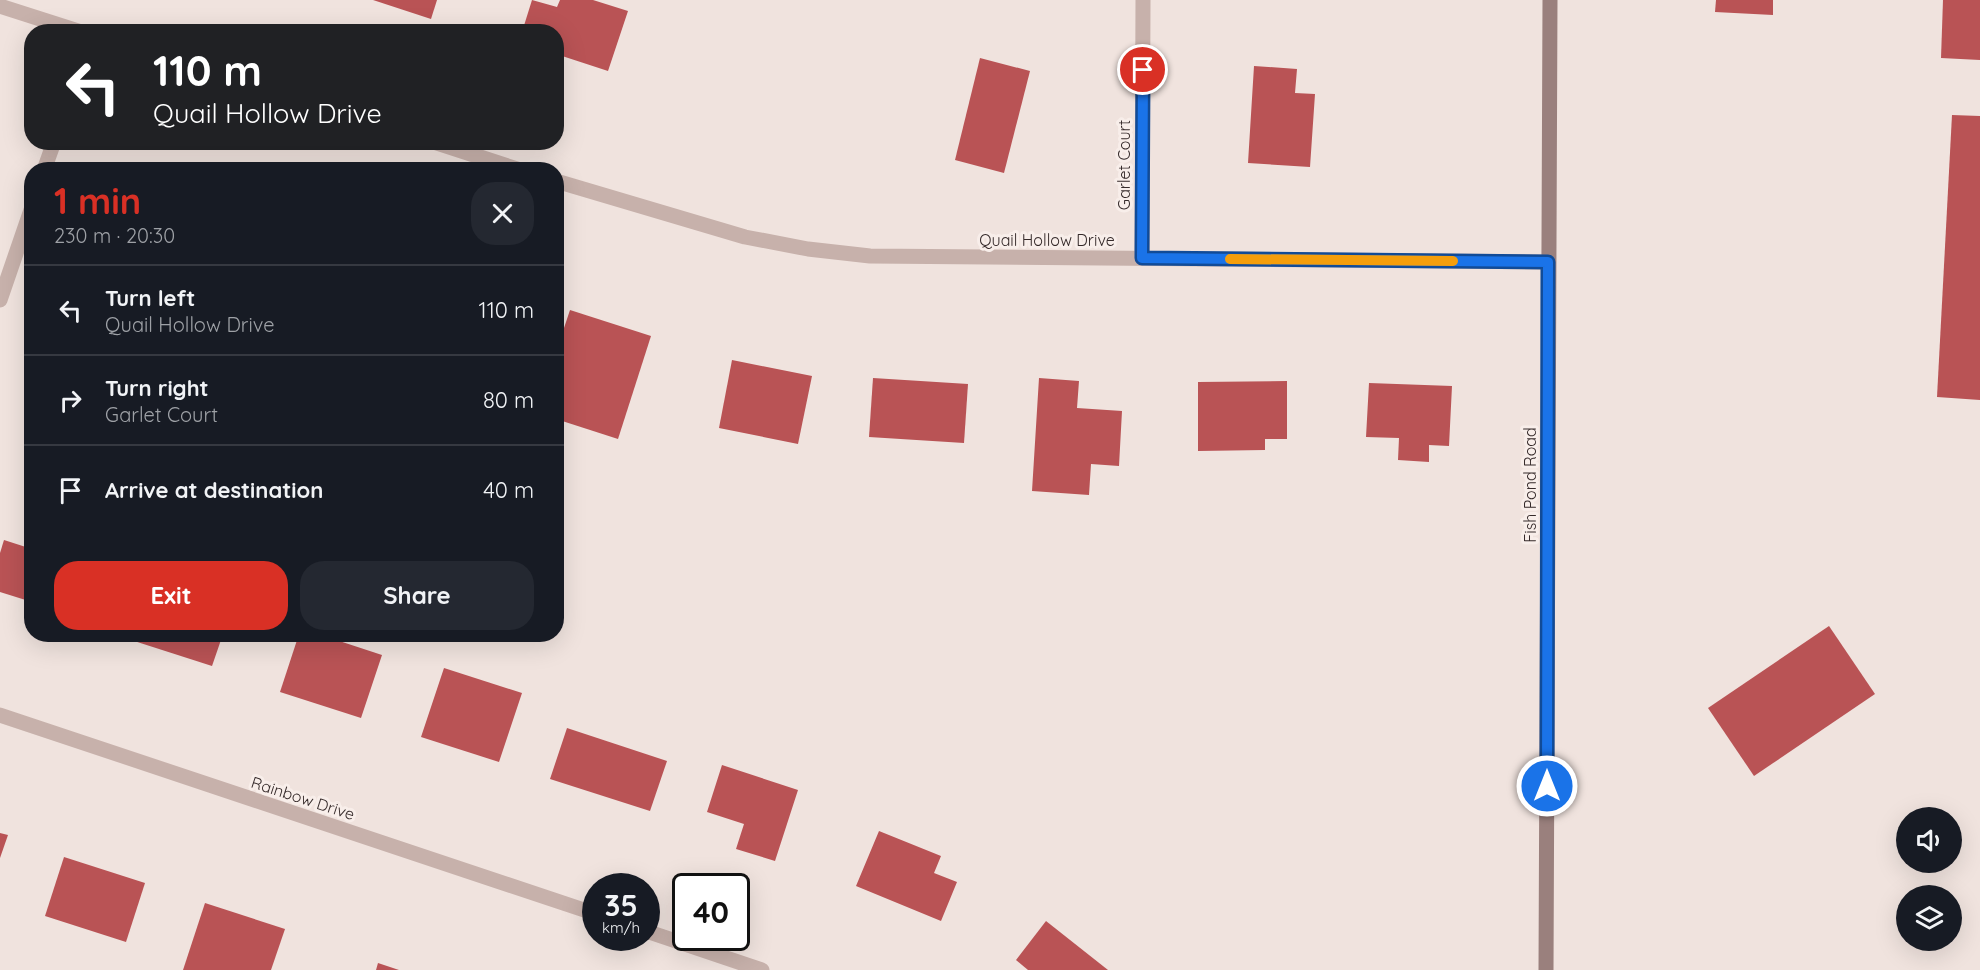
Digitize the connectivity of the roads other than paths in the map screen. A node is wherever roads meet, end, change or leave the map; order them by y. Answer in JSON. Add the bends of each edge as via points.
{"nodes":[{"id":1,"x":1143,"y":0,"type":"edge"},
{"id":2,"x":1550,"y":0,"type":"edge"},
{"id":3,"x":0,"y":6,"type":"edge"},
{"id":4,"x":56,"y":24,"type":"edge"},
{"id":5,"x":459,"y":150,"type":"edge"},
{"id":6,"x":495,"y":162,"type":"edge"},
{"id":7,"x":564,"y":183,"type":"edge"},
{"id":8,"x":24,"y":230,"type":"edge"},
{"id":9,"x":1142,"y":258,"type":"junction"},
{"id":10,"x":1548,"y":262,"type":"junction"},
{"id":11,"x":0,"y":300,"type":"edge"},
{"id":12,"x":0,"y":715,"type":"edge"},
{"id":13,"x":582,"y":909,"type":"edge"},
{"id":14,"x":660,"y":936,"type":"edge"},
{"id":15,"x":762,"y":970,"type":"edge"},
{"id":16,"x":1546,"y":970,"type":"edge"}],
"edges":[{"from":1,"to":9,"type":"street","name":"Garlet Court"},
{"from":2,"to":10,"type":"street","name":"Fish Pond Road"},
{"from":3,"to":4,"type":"street"},
{"from":5,"to":6,"type":"street"},
{"from":7,"to":9,"type":"street","name":"Quail Hollow Drive","via":[[745,237],[808,249],[870,256]]},
{"from":8,"to":11,"type":"street"},
{"from":9,"to":10,"type":"street","name":"Quail Hollow Drive"},
{"from":10,"to":16,"type":"street","name":"Fish Pond Road"},
{"from":12,"to":13,"type":"street","name":"Rainbow Drive"},
{"from":14,"to":15,"type":"street"}]}
